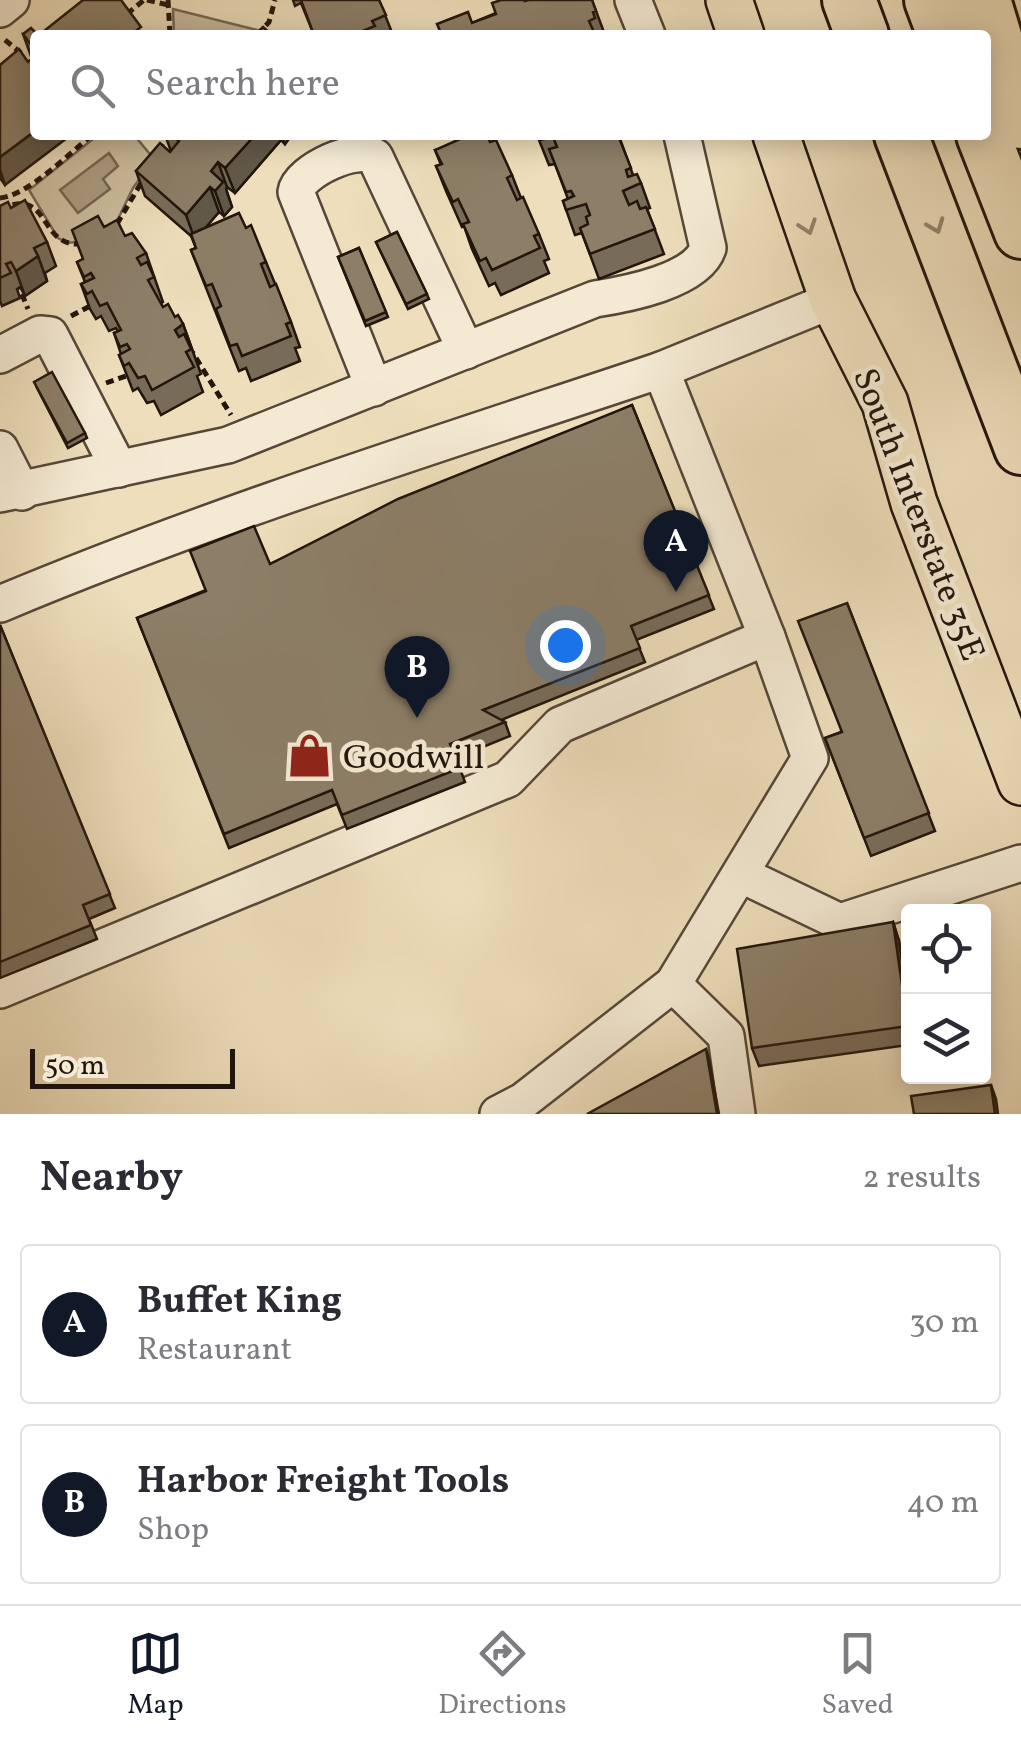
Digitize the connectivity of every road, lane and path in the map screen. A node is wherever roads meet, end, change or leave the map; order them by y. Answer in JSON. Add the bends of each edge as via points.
{"nodes":[{"id":1,"x":11,"y":0,"type":"edge"},
{"id":2,"x":146,"y":0,"type":"edge"},
{"id":3,"x":275,"y":0,"type":"edge"},
{"id":4,"x":633,"y":0,"type":"edge"},
{"id":5,"x":730,"y":0,"type":"edge"},
{"id":6,"x":849,"y":0,"type":"edge"},
{"id":7,"x":930,"y":0,"type":"edge"},
{"id":8,"x":984,"y":0,"type":"edge"},
{"id":9,"x":168,"y":2,"type":"edge"},
{"id":10,"x":0,"y":9,"type":"edge"},
{"id":11,"x":124,"y":17,"type":"edge"},
{"id":12,"x":170,"y":30,"type":"edge"},
{"id":13,"x":262,"y":30,"type":"edge"},
{"id":14,"x":645,"y":30,"type":"edge"},
{"id":15,"x":739,"y":30,"type":"edge"},
{"id":16,"x":860,"y":30,"type":"edge"},
{"id":17,"x":942,"y":30,"type":"edge"},
{"id":18,"x":10,"y":46,"type":"dead end"},
{"id":19,"x":25,"y":58,"type":"edge"},
{"id":20,"x":1021,"y":122,"type":"edge"},
{"id":21,"x":86,"y":140,"type":"edge"},
{"id":22,"x":164,"y":140,"type":"edge"},
{"id":23,"x":683,"y":140,"type":"edge"},
{"id":24,"x":778,"y":140,"type":"edge"},
{"id":25,"x":903,"y":140,"type":"edge"},
{"id":26,"x":985,"y":140,"type":"edge"},
{"id":27,"x":154,"y":163,"type":"edge"},
{"id":28,"x":149,"y":171,"type":"edge"},
{"id":29,"x":0,"y":198,"type":"edge"},
{"id":30,"x":0,"y":209,"type":"edge"},
{"id":31,"x":112,"y":228,"type":"edge"},
{"id":32,"x":1021,"y":232,"type":"edge"},
{"id":33,"x":90,"y":241,"type":"edge"},
{"id":34,"x":15,"y":275,"type":"edge"},
{"id":35,"x":104,"y":299,"type":"edge"},
{"id":36,"x":833,"y":300,"type":"junction"},
{"id":37,"x":45,"y":334,"type":"junction"},
{"id":38,"x":466,"y":352,"type":"junction"},
{"id":39,"x":0,"y":355,"type":"edge"},
{"id":40,"x":187,"y":356,"type":"edge"},
{"id":41,"x":660,"y":370,"type":"junction"},
{"id":42,"x":134,"y":373,"type":"edge"},
{"id":43,"x":110,"y":380,"type":"dead end"},
{"id":44,"x":374,"y":388,"type":"junction"},
{"id":45,"x":241,"y":441,"type":"junction"},
{"id":46,"x":1021,"y":448,"type":"edge"},
{"id":47,"x":0,"y":449,"type":"edge"},
{"id":48,"x":119,"y":470,"type":"junction"},
{"id":49,"x":11,"y":493,"type":"edge"},
{"id":50,"x":0,"y":604,"type":"edge"},
{"id":51,"x":767,"y":637,"type":"junction"},
{"id":52,"x":1021,"y":782,"type":"edge"},
{"id":53,"x":1021,"y":864,"type":"edge"},
{"id":54,"x":742,"y":875,"type":"junction"},
{"id":55,"x":673,"y":984,"type":"junction"},
{"id":56,"x":0,"y":990,"type":"edge"},
{"id":57,"x":498,"y":1114,"type":"edge"},
{"id":58,"x":737,"y":1114,"type":"edge"}],
"edges":[{"from":1,"to":10,"type":"lane"},
{"from":2,"to":9,"type":"path"},
{"from":2,"to":11,"type":"path"},
{"from":3,"to":13,"type":"path"},
{"from":4,"to":14,"type":"lane"},
{"from":5,"to":15,"type":"main road"},
{"from":6,"to":16,"type":"highway"},
{"from":7,"to":17,"type":"highway"},
{"from":8,"to":20,"type":"highway"},
{"from":9,"to":12,"type":"path"},
{"from":18,"to":19,"type":"path"},
{"from":21,"to":29,"type":"path","via":[[29,185]]},
{"from":22,"to":27,"type":"path"},
{"from":23,"to":38,"type":"lane","via":[[707,234],[704,259],[685,274],[595,299]]},
{"from":24,"to":36,"type":"main road","name":"South Interstate 35E","one_way":true},
{"from":25,"to":46,"type":"highway","one_way":true},
{"from":26,"to":32,"type":"highway"},
{"from":28,"to":31,"type":"path"},
{"from":30,"to":33,"type":"path","via":[[32,205],[56,238]]},
{"from":34,"to":37,"type":"path"},
{"from":35,"to":37,"type":"path"},
{"from":36,"to":41,"type":"lane"},
{"from":36,"to":52,"type":"main road","name":"South Interstate 35E","via":[[885,403],[914,503]]},
{"from":37,"to":39,"type":"lane"},
{"from":37,"to":48,"type":"lane"},
{"from":38,"to":44,"type":"lane"},
{"from":38,"to":44,"type":"lane","via":[[375,157],[356,152],[302,177],[296,192]]},
{"from":40,"to":45,"type":"path","via":[[193,354],[228,409]]},
{"from":41,"to":50,"type":"lane","via":[[333,480]]},
{"from":41,"to":51,"type":"lane"},
{"from":42,"to":43,"type":"path"},
{"from":44,"to":45,"type":"lane"},
{"from":45,"to":48,"type":"lane"},
{"from":47,"to":49,"type":"lane"},
{"from":48,"to":49,"type":"lane"},
{"from":51,"to":54,"type":"lane","via":[[810,758]]},
{"from":51,"to":56,"type":"lane","via":[[560,725],[508,779]]},
{"from":53,"to":54,"type":"lane","via":[[840,922]]},
{"from":54,"to":55,"type":"lane"},
{"from":55,"to":57,"type":"lane"},
{"from":55,"to":58,"type":"lane","via":[[726,1036]]}]}
